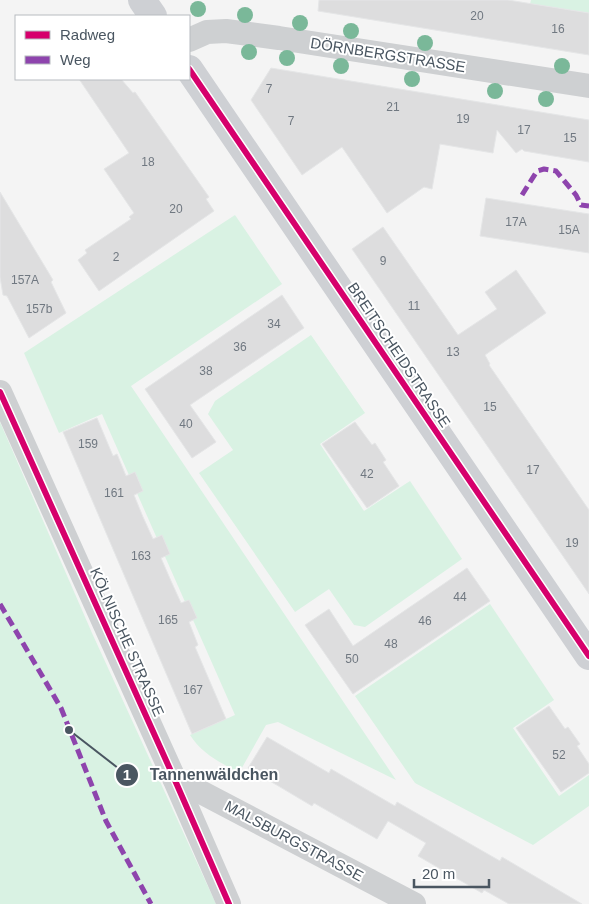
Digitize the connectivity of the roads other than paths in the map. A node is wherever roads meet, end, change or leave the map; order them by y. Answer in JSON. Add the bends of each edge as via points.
{"nodes":[{"id":1,"x":142,"y":0,"type":"edge"},
{"id":2,"x":152,"y":15,"type":"edge"},
{"id":3,"x":190,"y":40,"type":"edge"},
{"id":4,"x":190,"y":70,"type":"edge"},
{"id":5,"x":589,"y":86,"type":"edge"},
{"id":6,"x":0,"y":392,"type":"edge"},
{"id":7,"x":589,"y":656,"type":"edge"},
{"id":8,"x":174,"y":778,"type":"junction"},
{"id":9,"x":229,"y":904,"type":"edge"},
{"id":10,"x":414,"y":904,"type":"edge"}],
"edges":[{"from":1,"to":2,"type":"main road"},
{"from":3,"to":5,"type":"street","name":"DÖRNBERGSTRASSE","via":[[207,32],[226,31]]},
{"from":4,"to":7,"type":"main road","name":"BREITSCHEIDSTRASSE"},
{"from":6,"to":8,"type":"street","name":"KÖLNISCHE STRASSE"},
{"from":8,"to":9,"type":"street","name":"KÖLNISCHE STRASSE"},
{"from":8,"to":10,"type":"street","name":"MALSBURGSTRASSE"}]}
